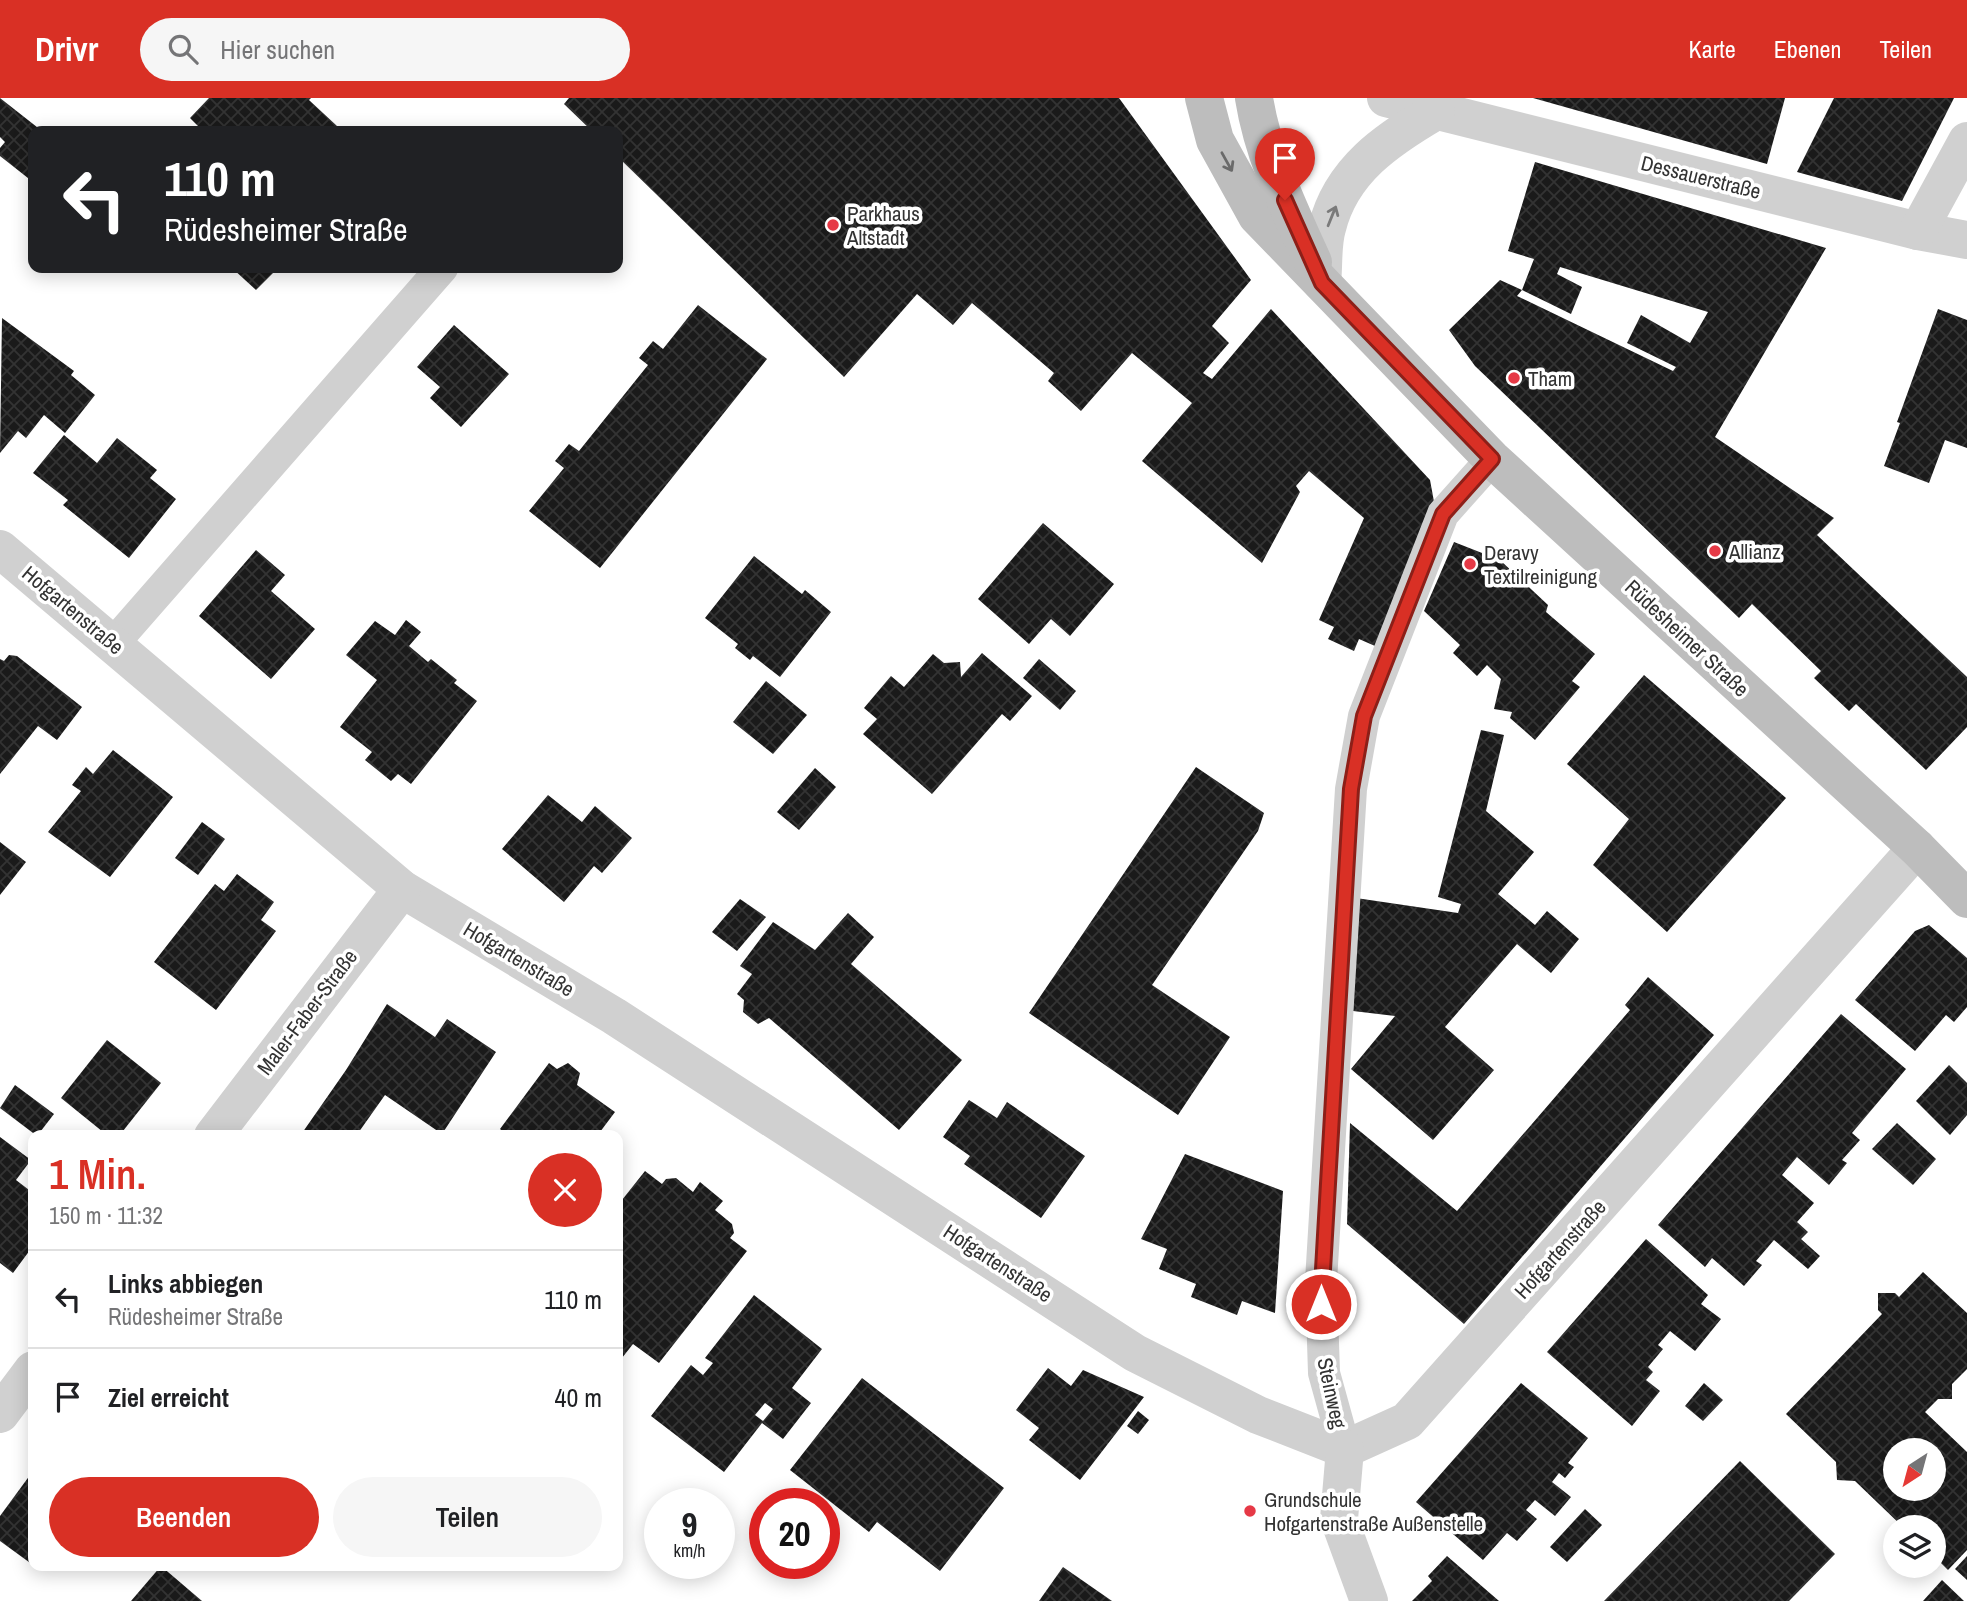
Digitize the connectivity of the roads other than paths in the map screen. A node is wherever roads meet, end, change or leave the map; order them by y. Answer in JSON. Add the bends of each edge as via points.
{"nodes":[{"id":1,"x":1204,"y":98,"type":"edge"},
{"id":2,"x":1254,"y":98,"type":"edge"},
{"id":3,"x":1386,"y":98,"type":"edge"},
{"id":4,"x":1436,"y":111,"type":"junction"},
{"id":5,"x":1967,"y":141,"type":"edge"},
{"id":6,"x":1918,"y":231,"type":"junction"},
{"id":7,"x":1967,"y":240,"type":"edge"},
{"id":8,"x":438,"y":273,"type":"edge"},
{"id":9,"x":1322,"y":283,"type":"junction"},
{"id":10,"x":1492,"y":459,"type":"junction"},
{"id":11,"x":0,"y":549,"type":"edge"},
{"id":12,"x":113,"y":644,"type":"junction"},
{"id":13,"x":1916,"y":848,"type":"junction"},
{"id":14,"x":402,"y":889,"type":"junction"},
{"id":15,"x":1967,"y":899,"type":"edge"},
{"id":16,"x":218,"y":1130,"type":"edge"},
{"id":17,"x":28,"y":1377,"type":"edge"},
{"id":18,"x":0,"y":1413,"type":"edge"},
{"id":19,"x":1345,"y":1448,"type":"junction"},
{"id":20,"x":1369,"y":1601,"type":"edge"}],
"edges":[{"from":1,"to":9,"type":"street","name":"Rüdesheimer Straße","one_way":true,"via":[[1215,140],[1257,216]]},
{"from":2,"to":9,"type":"street","name":"Rüdesheimer Straße","via":[[1285,200]]},
{"from":3,"to":4,"type":"street","name":"Dessauerstraße"},
{"from":4,"to":6,"type":"street","name":"Dessauerstraße"},
{"from":9,"to":4,"type":"street","one_way":true,"via":[[1326,229],[1345,188],[1364,161],[1389,139]]},
{"from":5,"to":6,"type":"street"},
{"from":6,"to":7,"type":"street","name":"Dessauerstraße"},
{"from":8,"to":12,"type":"lane"},
{"from":9,"to":10,"type":"street","name":"Rüdesheimer Straße"},
{"from":10,"to":13,"type":"street","name":"Rüdesheimer Straße"},
{"from":10,"to":19,"type":"lane","name":"Steinweg","via":[[1443,514],[1364,716],[1351,789],[1321,1281],[1324,1373]]},
{"from":11,"to":12,"type":"street","name":"Hofgartenstraße"},
{"from":12,"to":14,"type":"street","name":"Hofgartenstraße"},
{"from":13,"to":15,"type":"street","name":"Rüdesheimer Straße"},
{"from":13,"to":19,"type":"street","name":"Hofgartenstraße","via":[[1407,1421]]},
{"from":14,"to":16,"type":"street","name":"Maler-Faber-Straße"},
{"from":14,"to":19,"type":"street","name":"Hofgartenstraße","via":[[614,1016],[1135,1353],[1258,1415]]},
{"from":17,"to":18,"type":"street"},
{"from":19,"to":20,"type":"street","name":"Steinweg","via":[[1339,1518]]}]}
